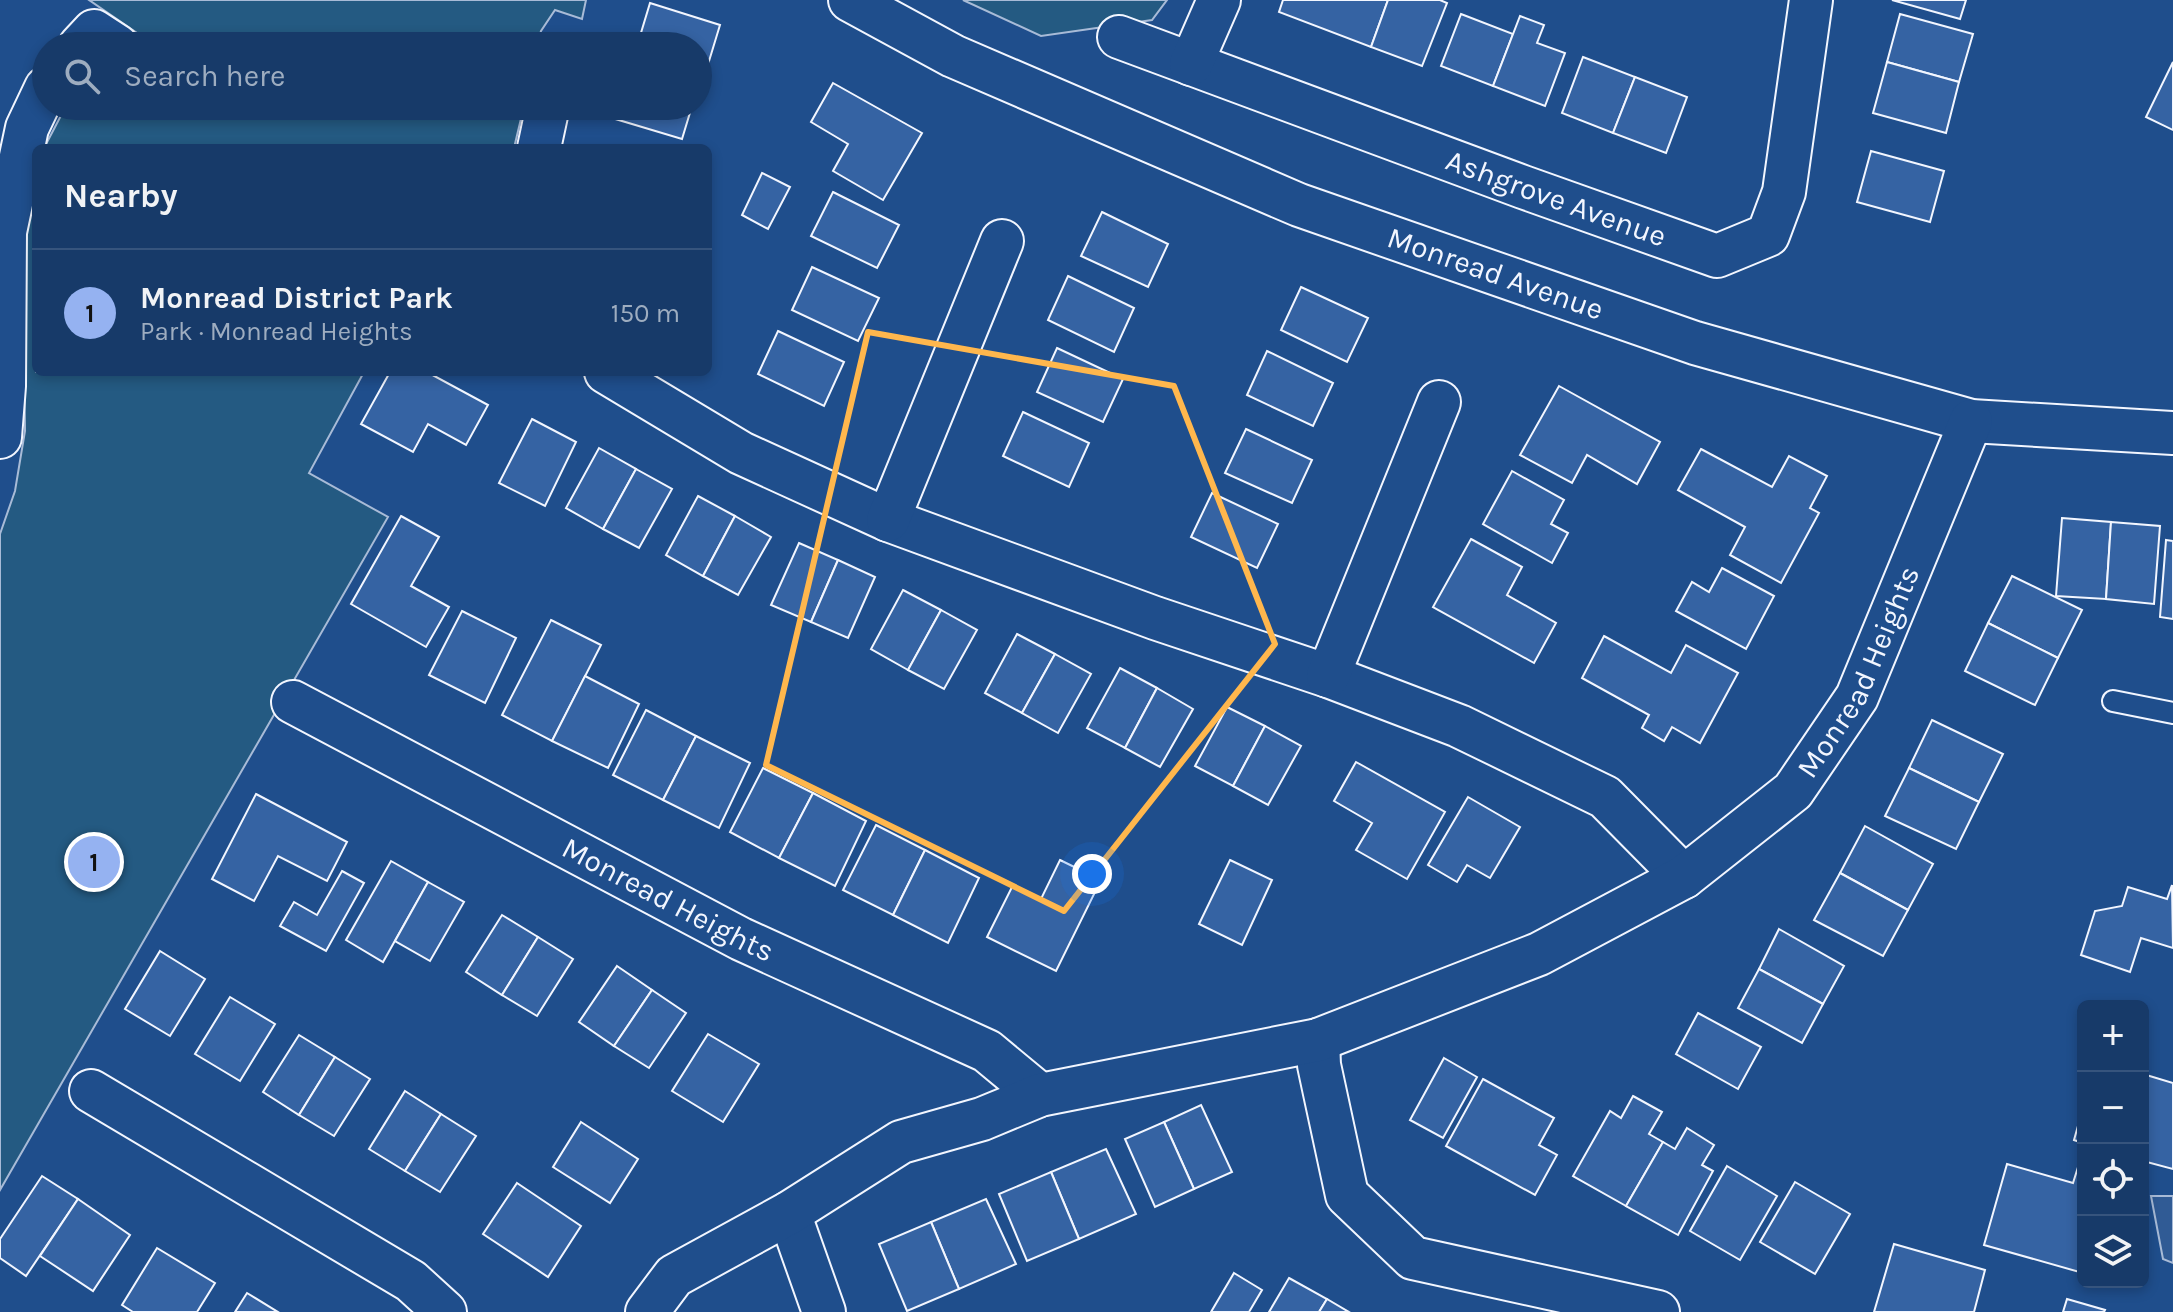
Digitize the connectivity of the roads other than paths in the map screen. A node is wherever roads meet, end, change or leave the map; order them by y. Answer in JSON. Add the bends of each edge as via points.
{"nodes":[{"id":1,"x":850,"y":0,"type":"edge"},
{"id":2,"x":1219,"y":0,"type":"edge"},
{"id":3,"x":1811,"y":0,"type":"edge"},
{"id":4,"x":1119,"y":37,"type":"dead end"},
{"id":5,"x":1191,"y":64,"type":"junction"},
{"id":6,"x":32,"y":117,"type":"edge"},
{"id":7,"x":545,"y":120,"type":"edge"},
{"id":8,"x":540,"y":144,"type":"edge"},
{"id":9,"x":1002,"y":241,"type":"dead end"},
{"id":10,"x":613,"y":376,"type":"edge"},
{"id":11,"x":1439,"y":402,"type":"dead end"},
{"id":12,"x":1971,"y":421,"type":"junction"},
{"id":13,"x":2173,"y":433,"type":"edge"},
{"id":14,"x":0,"y":437,"type":"edge"},
{"id":15,"x":888,"y":520,"type":"junction"},
{"id":16,"x":1328,"y":676,"type":"junction"},
{"id":17,"x":2113,"y":701,"type":"dead end"},
{"id":18,"x":293,"y":702,"type":"dead end"},
{"id":19,"x":2173,"y":713,"type":"edge"},
{"id":20,"x":1684,"y":877,"type":"junction"},
{"id":21,"x":1318,"y":1040,"type":"junction"},
{"id":22,"x":91,"y":1091,"type":"dead end"},
{"id":23,"x":1040,"y":1095,"type":"junction"},
{"id":24,"x":789,"y":1213,"type":"junction"},
{"id":25,"x":445,"y":1312,"type":"edge"},
{"id":26,"x":647,"y":1312,"type":"edge"},
{"id":27,"x":824,"y":1312,"type":"edge"},
{"id":28,"x":1658,"y":1312,"type":"edge"}],
"edges":[{"from":1,"to":12,"type":"street","name":"Monread Avenue","via":[[953,56],[1299,205],[1695,343]]},
{"from":2,"to":5,"type":"street"},
{"from":3,"to":5,"type":"street","name":"Ashgrove Avenue","via":[[1784,192],[1768,235],[1717,256]]},
{"from":4,"to":5,"type":"street","name":"Ashgrove Avenue"},
{"from":6,"to":14,"type":"street","via":[[5,232]]},
{"from":7,"to":8,"type":"street"},
{"from":9,"to":15,"type":"street"},
{"from":10,"to":15,"type":"street","via":[[741,453]]},
{"from":11,"to":16,"type":"street"},
{"from":12,"to":13,"type":"street","name":"Monread Avenue"},
{"from":12,"to":20,"type":"street","name":"Monread Heights","via":[[1857,697],[1793,791]]},
{"from":15,"to":16,"type":"street"},
{"from":16,"to":20,"type":"street","via":[[1459,726],[1605,797]]},
{"from":17,"to":19,"type":"lane"},
{"from":18,"to":23,"type":"street","name":"Monread Heights","via":[[741,939],[987,1051]]},
{"from":20,"to":21,"type":"street","name":"Monread Heights","via":[[1539,954]]},
{"from":21,"to":23,"type":"street","name":"Monread Heights"},
{"from":21,"to":28,"type":"street","via":[[1347,1195],[1413,1258]]},
{"from":22,"to":25,"type":"street","via":[[411,1281]]},
{"from":23,"to":24,"type":"street","name":"Monread Heights","via":[[982,1119],[901,1142]]},
{"from":24,"to":26,"type":"street","name":"Monread Heights","via":[[674,1276]]},
{"from":24,"to":27,"type":"street"}]}
